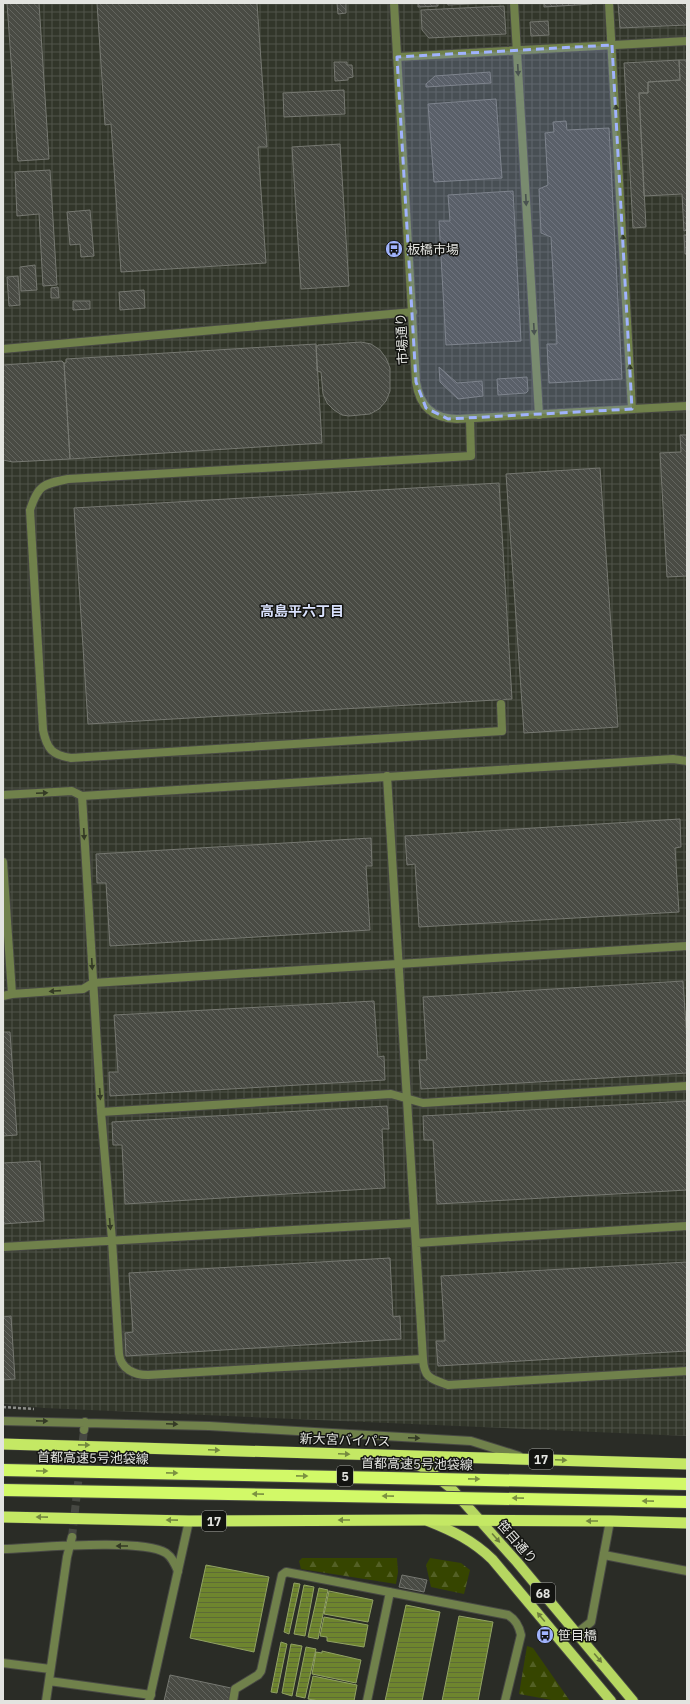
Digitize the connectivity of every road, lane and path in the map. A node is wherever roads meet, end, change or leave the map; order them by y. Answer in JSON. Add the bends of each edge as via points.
{"nodes":[{"id":1,"x":394,"y":3,"type":"edge"},
{"id":2,"x":514,"y":3,"type":"edge"},
{"id":3,"x":609,"y":3,"type":"edge"},
{"id":4,"x":687,"y":41,"type":"edge"},
{"id":5,"x":612,"y":45,"type":"junction"},
{"id":6,"x":517,"y":51,"type":"junction"},
{"id":7,"x":397,"y":57,"type":"junction"},
{"id":8,"x":413,"y":312,"type":"junction"},
{"id":9,"x":3,"y":348,"type":"edge"},
{"id":10,"x":687,"y":406,"type":"edge"},
{"id":11,"x":632,"y":409,"type":"junction"},
{"id":12,"x":539,"y":415,"type":"junction"},
{"id":13,"x":470,"y":419,"type":"junction"},
{"id":14,"x":501,"y":704,"type":"dead end"},
{"id":15,"x":687,"y":762,"type":"edge"},
{"id":16,"x":387,"y":776,"type":"junction"},
{"id":17,"x":3,"y":795,"type":"edge"},
{"id":18,"x":82,"y":796,"type":"junction"},
{"id":19,"x":3,"y":862,"type":"edge"},
{"id":20,"x":687,"y":946,"type":"edge"},
{"id":21,"x":398,"y":965,"type":"junction"},
{"id":22,"x":93,"y":983,"type":"junction"},
{"id":23,"x":12,"y":994,"type":"junction"},
{"id":24,"x":3,"y":996,"type":"edge"},
{"id":25,"x":687,"y":1086,"type":"edge"},
{"id":26,"x":407,"y":1098,"type":"junction"},
{"id":27,"x":101,"y":1112,"type":"junction"},
{"id":28,"x":414,"y":1223,"type":"junction"},
{"id":29,"x":687,"y":1226,"type":"edge"},
{"id":30,"x":112,"y":1240,"type":"junction"},
{"id":31,"x":416,"y":1243,"type":"junction"},
{"id":32,"x":3,"y":1247,"type":"edge"},
{"id":33,"x":423,"y":1359,"type":"junction"},
{"id":34,"x":687,"y":1371,"type":"edge"},
{"id":35,"x":3,"y":1406,"type":"edge"},
{"id":36,"x":35,"y":1409,"type":"dead end"},
{"id":37,"x":3,"y":1421,"type":"edge"},
{"id":38,"x":85,"y":1422,"type":"junction"},
{"id":39,"x":84,"y":1430,"type":"tunnel mouth"},
{"id":40,"x":3,"y":1444,"type":"edge"},
{"id":41,"x":396,"y":1455,"type":"junction"},
{"id":42,"x":528,"y":1459,"type":"junction"},
{"id":43,"x":687,"y":1464,"type":"edge"},
{"id":44,"x":3,"y":1470,"type":"edge"},
{"id":45,"x":687,"y":1484,"type":"edge"},
{"id":46,"x":3,"y":1490,"type":"edge"},
{"id":47,"x":687,"y":1502,"type":"edge"},
{"id":48,"x":3,"y":1517,"type":"edge"},
{"id":49,"x":425,"y":1520,"type":"junction"},
{"id":50,"x":481,"y":1520,"type":"junction"},
{"id":51,"x":190,"y":1521,"type":"junction"},
{"id":52,"x":610,"y":1521,"type":"junction"},
{"id":53,"x":687,"y":1523,"type":"edge"},
{"id":54,"x":71,"y":1542,"type":"junction"},
{"id":55,"x":3,"y":1549,"type":"edge"},
{"id":56,"x":604,"y":1555,"type":"junction"},
{"id":57,"x":178,"y":1571,"type":"junction"},
{"id":58,"x":687,"y":1571,"type":"edge"},
{"id":59,"x":390,"y":1592,"type":"junction"},
{"id":60,"x":577,"y":1633,"type":"junction"},
{"id":61,"x":3,"y":1664,"type":"edge"},
{"id":62,"x":50,"y":1669,"type":"junction"},
{"id":63,"x":49,"y":1681,"type":"junction"},
{"id":64,"x":150,"y":1698,"type":"edge"},
{"id":65,"x":46,"y":1701,"type":"edge"},
{"id":66,"x":233,"y":1701,"type":"edge"},
{"id":67,"x":367,"y":1701,"type":"edge"},
{"id":68,"x":505,"y":1701,"type":"edge"},
{"id":69,"x":611,"y":1701,"type":"edge"},
{"id":70,"x":633,"y":1701,"type":"edge"}],
"edges":[{"from":1,"to":7,"type":"street","name":"市場通り"},
{"from":2,"to":6,"type":"street"},
{"from":3,"to":5,"type":"street"},
{"from":4,"to":5,"type":"street"},
{"from":5,"to":6,"type":"street"},
{"from":11,"to":5,"type":"street","one_way":true},
{"from":6,"to":7,"type":"street"},
{"from":6,"to":12,"type":"street","one_way":true},
{"from":7,"to":8,"type":"street","name":"市場通り"},
{"from":8,"to":9,"type":"street"},
{"from":8,"to":13,"type":"street","name":"市場通り","via":[[416,382],[422,401],[432,413],[440,417]]},
{"from":10,"to":11,"type":"street","name":"市場通り"},
{"from":11,"to":12,"type":"street","name":"市場通り"},
{"from":12,"to":13,"type":"street","name":"市場通り"},
{"from":13,"to":14,"type":"street","via":[[471,456],[68,479],[43,486],[35,495],[30,510],[43,730],[51,750],[71,758],[502,731]]},
{"from":15,"to":16,"type":"street","via":[[673,759]]},
{"from":16,"to":18,"type":"street"},
{"from":16,"to":21,"type":"street"},
{"from":17,"to":18,"type":"street","one_way":true,"via":[[72,791]]},
{"from":18,"to":22,"type":"street","one_way":true},
{"from":19,"to":23,"type":"street"},
{"from":20,"to":21,"type":"street"},
{"from":21,"to":22,"type":"street"},
{"from":21,"to":26,"type":"street"},
{"from":22,"to":23,"type":"street","one_way":true,"via":[[82,989]]},
{"from":22,"to":27,"type":"street","one_way":true},
{"from":23,"to":24,"type":"street"},
{"from":25,"to":26,"type":"street","via":[[423,1103]]},
{"from":26,"to":27,"type":"street","via":[[391,1094]]},
{"from":26,"to":28,"type":"street"},
{"from":27,"to":30,"type":"street","one_way":true},
{"from":28,"to":30,"type":"street"},
{"from":28,"to":31,"type":"street"},
{"from":29,"to":31,"type":"street"},
{"from":30,"to":32,"type":"street"},
{"from":30,"to":33,"type":"street","via":[[119,1359],[125,1368],[134,1373],[148,1375]]},
{"from":31,"to":33,"type":"street"},
{"from":33,"to":34,"type":"street","via":[[428,1376],[448,1385]]},
{"from":35,"to":36,"type":"path"},
{"from":37,"to":38,"type":"street","one_way":true},
{"from":38,"to":39,"type":"street"},
{"from":38,"to":42,"type":"street","one_way":true,"via":[[209,1426],[471,1441]]},
{"from":40,"to":41,"type":"highway","name":"新大宮バイパス","number":"17","one_way":true},
{"from":41,"to":42,"type":"highway","name":"新大宮バイパス","number":"17"},
{"from":41,"to":50,"type":"main road","name":"笹目通り","number":"68","via":[[428,1470],[451,1488]]},
{"from":42,"to":43,"type":"highway","name":"新大宮バイパス","number":"17","one_way":true},
{"from":44,"to":45,"type":"highway","name":"首都高速5号池袋線","number":"5","one_way":true,"bridge":true},
{"from":47,"to":46,"type":"highway","number":"5","one_way":true,"bridge":true},
{"from":51,"to":48,"type":"highway","number":"17","one_way":true},
{"from":49,"to":50,"type":"highway","number":"17"},
{"from":49,"to":51,"type":"highway","number":"17","one_way":true},
{"from":69,"to":49,"type":"main road","number":"68","one_way":true,"via":[[487,1555],[455,1532]]},
{"from":52,"to":50,"type":"highway","number":"17","one_way":true},
{"from":50,"to":60,"type":"main road","name":"笹目通り","number":"68","one_way":true},
{"from":51,"to":57,"type":"street"},
{"from":52,"to":53,"type":"highway","number":"17"},
{"from":52,"to":56,"type":"street"},
{"from":54,"to":55,"type":"street"},
{"from":57,"to":54,"type":"street","one_way":true,"via":[[166,1553],[150,1547]]},
{"from":54,"to":62,"type":"street"},
{"from":56,"to":58,"type":"street"},
{"from":56,"to":60,"type":"street","via":[[591,1622]]},
{"from":57,"to":64,"type":"street"},
{"from":59,"to":66,"type":"street","via":[[286,1572],[282,1575],[261,1671],[235,1690]]},
{"from":59,"to":67,"type":"street"},
{"from":59,"to":68,"type":"street","via":[[508,1615],[512,1618],[521,1635]]},
{"from":60,"to":70,"type":"main road","name":"笹目通り","number":"68","one_way":true},
{"from":61,"to":62,"type":"street"},
{"from":62,"to":63,"type":"street"},
{"from":63,"to":64,"type":"street"},
{"from":63,"to":65,"type":"street"}]}
